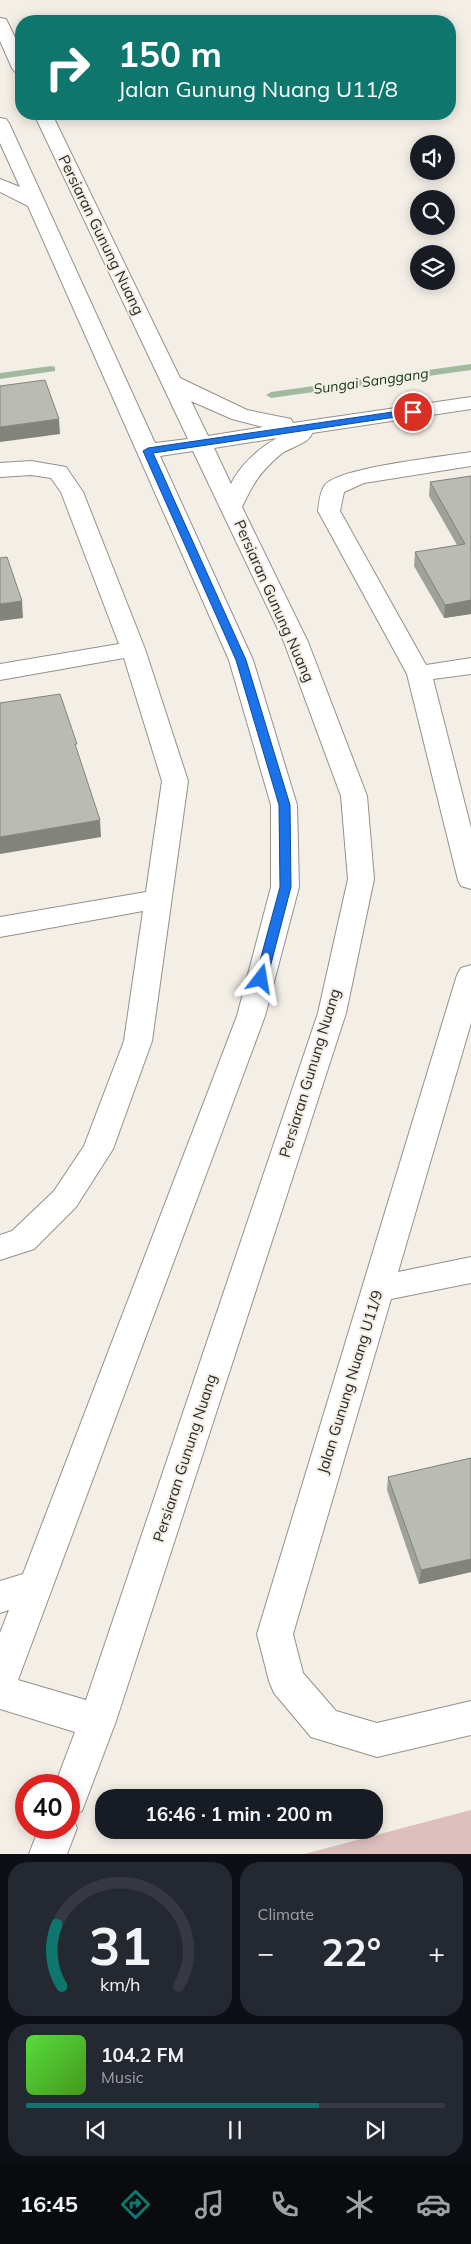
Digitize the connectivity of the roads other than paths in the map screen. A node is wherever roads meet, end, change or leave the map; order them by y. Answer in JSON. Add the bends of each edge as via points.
{"nodes":[{"id":1,"x":0,"y":23,"type":"edge"},
{"id":2,"x":15,"y":55,"type":"edge"},
{"id":3,"x":46,"y":120,"type":"edge"},
{"id":4,"x":0,"y":123,"type":"edge"},
{"id":5,"x":0,"y":185,"type":"edge"},
{"id":6,"x":35,"y":202,"type":"junction"},
{"id":7,"x":171,"y":382,"type":"junction"},
{"id":8,"x":471,"y":403,"type":"edge"},
{"id":9,"x":317,"y":426,"type":"junction"},
{"id":10,"x":201,"y":443,"type":"junction"},
{"id":11,"x":148,"y":451,"type":"junction"},
{"id":12,"x":471,"y":459,"type":"edge"},
{"id":13,"x":0,"y":470,"type":"edge"},
{"id":14,"x":231,"y":507,"type":"junction"},
{"id":15,"x":133,"y":649,"type":"junction"},
{"id":16,"x":471,"y":666,"type":"edge"},
{"id":17,"x":0,"y":672,"type":"edge"},
{"id":18,"x":419,"y":674,"type":"junction"},
{"id":19,"x":471,"y":880,"type":"edge"},
{"id":20,"x":158,"y":899,"type":"junction"},
{"id":21,"x":0,"y":928,"type":"edge"},
{"id":22,"x":471,"y":976,"type":"edge"},
{"id":23,"x":0,"y":1248,"type":"edge"},
{"id":24,"x":471,"y":1270,"type":"edge"},
{"id":25,"x":378,"y":1290,"type":"junction"},
{"id":26,"x":37,"y":1586,"type":"junction"},
{"id":27,"x":0,"y":1597,"type":"edge"},
{"id":28,"x":0,"y":1681,"type":"edge"},
{"id":29,"x":0,"y":1692,"type":"edge"},
{"id":30,"x":471,"y":1718,"type":"edge"},
{"id":31,"x":98,"y":1721,"type":"junction"},
{"id":32,"x":78,"y":1774,"type":"edge"},
{"id":33,"x":54,"y":1839,"type":"edge"},
{"id":34,"x":48,"y":1854,"type":"edge"}],
"edges":[{"from":1,"to":2,"type":"street"},
{"from":3,"to":7,"type":"street","name":"Persiaran Gunung Nuang"},
{"from":4,"to":6,"type":"street"},
{"from":5,"to":6,"type":"street"},
{"from":6,"to":11,"type":"street"},
{"from":7,"to":9,"type":"street","via":[[214,405],[264,422]]},
{"from":7,"to":10,"type":"street","name":"Persiaran Gunung Nuang"},
{"from":8,"to":9,"type":"street"},
{"from":9,"to":10,"type":"street"},
{"from":9,"to":14,"type":"street","via":[[275,448],[246,474]]},
{"from":10,"to":11,"type":"street"},
{"from":10,"to":14,"type":"street","name":"Persiaran Gunung Nuang"},
{"from":11,"to":26,"type":"street","via":[[241,660],[284,805],[285,887],[252,1016]]},
{"from":12,"to":18,"type":"street","via":[[359,476],[334,488],[329,511]]},
{"from":13,"to":15,"type":"street","via":[[31,468],[58,472],[72,492]]},
{"from":14,"to":31,"type":"street","name":"Persiaran Gunung Nuang","via":[[296,642],[354,796],[361,879],[332,1013]]},
{"from":15,"to":17,"type":"street"},
{"from":15,"to":20,"type":"street","via":[[175,781]]},
{"from":16,"to":18,"type":"street"},
{"from":18,"to":19,"type":"street"},
{"from":20,"to":21,"type":"street"},
{"from":20,"to":23,"type":"street","via":[[138,1041],[98,1149],[65,1198],[23,1240]]},
{"from":22,"to":25,"type":"street","name":"Jalan Gunung Nuang U11/9"},
{"from":24,"to":25,"type":"street"},
{"from":25,"to":30,"type":"street","name":"Jalan Gunung Nuang U11/9","via":[[275,1634],[287,1681],[324,1725],[376,1740]]},
{"from":26,"to":27,"type":"street"},
{"from":26,"to":28,"type":"street"},
{"from":29,"to":31,"type":"street"},
{"from":31,"to":32,"type":"street","name":"Persiaran Gunung Nuang"},
{"from":33,"to":34,"type":"street"}]}
